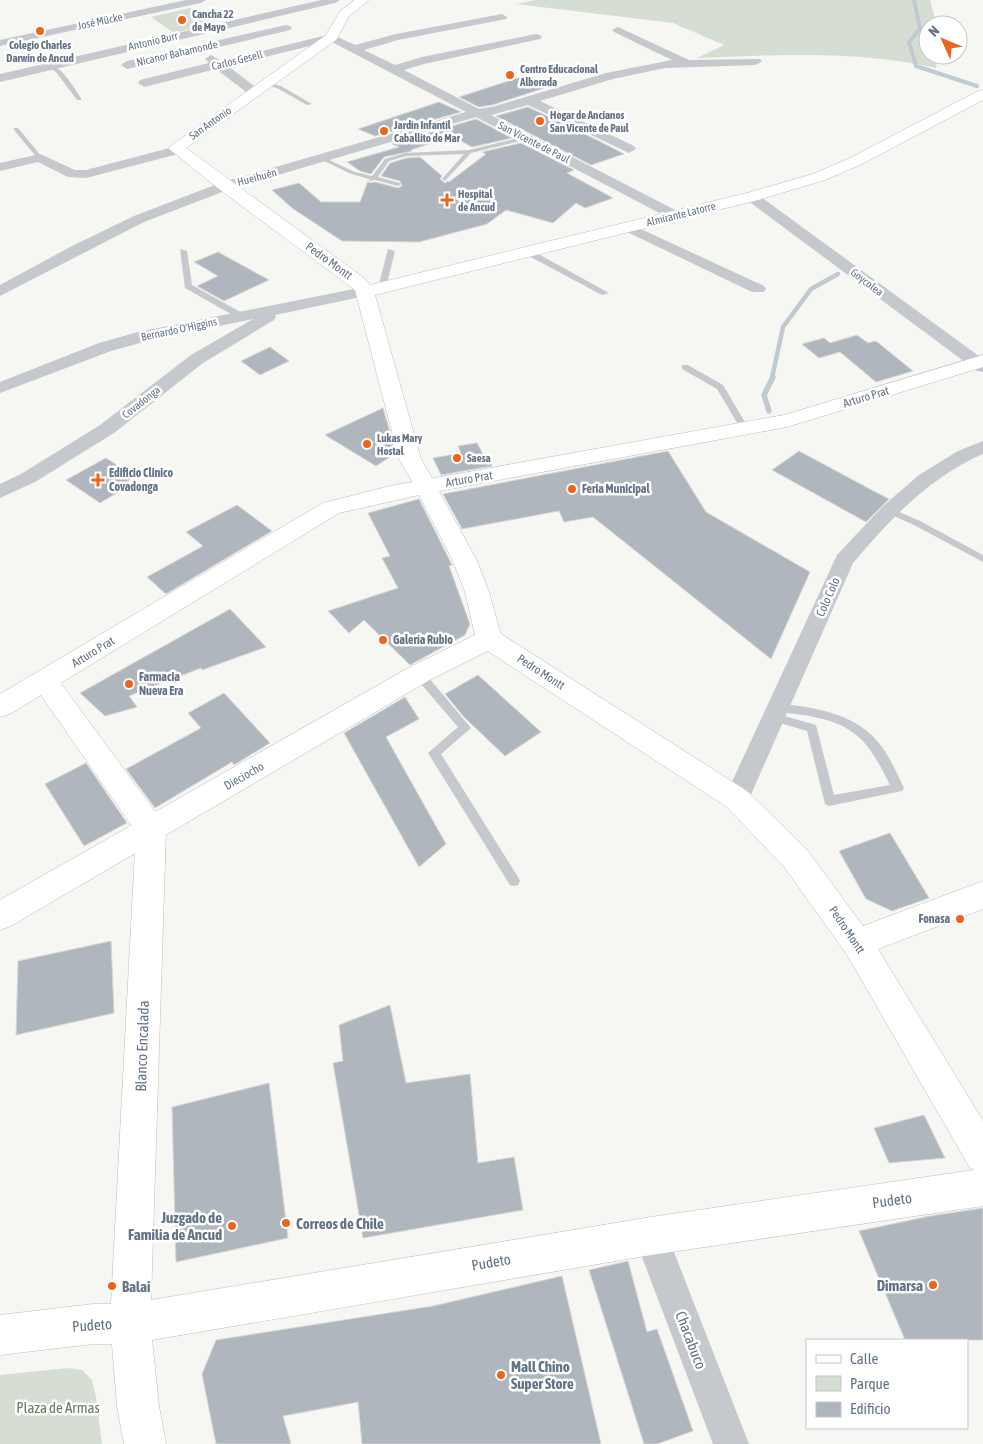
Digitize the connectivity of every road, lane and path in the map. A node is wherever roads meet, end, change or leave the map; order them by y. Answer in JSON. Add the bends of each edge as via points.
{"nodes":[{"id":1,"x":199,"y":0,"type":"edge"},
{"id":2,"x":335,"y":0,"type":"edge"},
{"id":3,"x":362,"y":0,"type":"edge"},
{"id":4,"x":344,"y":14,"type":"junction"},
{"id":5,"x":502,"y":16,"type":"dead end"},
{"id":6,"x":326,"y":18,"type":"dead end"},
{"id":7,"x":233,"y":23,"type":"junction"},
{"id":8,"x":298,"y":25,"type":"dead end"},
{"id":9,"x":618,"y":30,"type":"dead end"},
{"id":10,"x":180,"y":35,"type":"junction"},
{"id":11,"x":331,"y":37,"type":"junction"},
{"id":12,"x":536,"y":37,"type":"dead end"},
{"id":13,"x":0,"y":43,"type":"edge"},
{"id":14,"x":197,"y":48,"type":"junction"},
{"id":15,"x":354,"y":49,"type":"junction"},
{"id":16,"x":756,"y":61,"type":"dead end"},
{"id":17,"x":684,"y":62,"type":"junction"},
{"id":18,"x":127,"y":65,"type":"dead end"},
{"id":19,"x":219,"y":65,"type":"junction"},
{"id":20,"x":50,"y":66,"type":"junction"},
{"id":21,"x":392,"y":70,"type":"junction"},
{"id":22,"x":0,"y":78,"type":"edge"},
{"id":23,"x":144,"y":84,"type":"dead end"},
{"id":24,"x":260,"y":88,"type":"junction"},
{"id":25,"x":983,"y":94,"type":"edge"},
{"id":26,"x":79,"y":99,"type":"dead end"},
{"id":27,"x":528,"y":100,"type":"junction"},
{"id":28,"x":309,"y":104,"type":"dead end"},
{"id":29,"x":477,"y":113,"type":"junction"},
{"id":30,"x":16,"y":130,"type":"dead end"},
{"id":31,"x":527,"y":138,"type":"junction"},
{"id":32,"x":629,"y":149,"type":"dead end"},
{"id":33,"x":177,"y":150,"type":"junction"},
{"id":34,"x":469,"y":152,"type":"junction"},
{"id":35,"x":40,"y":158,"type":"junction"},
{"id":36,"x":323,"y":159,"type":"junction"},
{"id":37,"x":0,"y":167,"type":"edge"},
{"id":38,"x":445,"y":179,"type":"dead end"},
{"id":39,"x":372,"y":180,"type":"junction"},
{"id":40,"x":398,"y":184,"type":"dead end"},
{"id":41,"x":225,"y":186,"type":"junction"},
{"id":42,"x":752,"y":197,"type":"junction"},
{"id":43,"x":674,"y":215,"type":"junction"},
{"id":44,"x":628,"y":227,"type":"junction"},
{"id":45,"x":183,"y":251,"type":"dead end"},
{"id":46,"x":391,"y":251,"type":"dead end"},
{"id":47,"x":528,"y":252,"type":"junction"},
{"id":48,"x":758,"y":289,"type":"dead end"},
{"id":49,"x":373,"y":290,"type":"junction"},
{"id":50,"x":0,"y":291,"type":"edge"},
{"id":51,"x":605,"y":293,"type":"dead end"},
{"id":52,"x":280,"y":309,"type":"junction"},
{"id":53,"x":240,"y":316,"type":"junction"},
{"id":54,"x":981,"y":364,"type":"edge"},
{"id":55,"x":685,"y":367,"type":"dead end"},
{"id":56,"x":0,"y":388,"type":"edge"},
{"id":57,"x":745,"y":429,"type":"junction"},
{"id":58,"x":983,"y":447,"type":"edge"},
{"id":59,"x":420,"y":478,"type":"junction"},
{"id":60,"x":0,"y":492,"type":"edge"},
{"id":61,"x":890,"y":511,"type":"junction"},
{"id":62,"x":983,"y":559,"type":"edge"},
{"id":63,"x":490,"y":639,"type":"junction"},
{"id":64,"x":418,"y":674,"type":"junction"},
{"id":65,"x":45,"y":681,"type":"junction"},
{"id":66,"x":0,"y":707,"type":"edge"},
{"id":67,"x":776,"y":712,"type":"junction"},
{"id":68,"x":737,"y":799,"type":"junction"},
{"id":69,"x":151,"y":830,"type":"junction"},
{"id":70,"x":514,"y":881,"type":"dead end"},
{"id":71,"x":983,"y":895,"type":"edge"},
{"id":72,"x":0,"y":916,"type":"edge"},
{"id":73,"x":857,"y":943,"type":"junction"},
{"id":74,"x":983,"y":1155,"type":"edge"},
{"id":75,"x":983,"y":1187,"type":"edge"},
{"id":76,"x":651,"y":1236,"type":"junction"},
{"id":77,"x":130,"y":1324,"type":"junction"},
{"id":78,"x":0,"y":1335,"type":"edge"},
{"id":79,"x":145,"y":1444,"type":"edge"},
{"id":80,"x":731,"y":1444,"type":"edge"}],
"edges":[{"from":1,"to":7,"type":"street"},
{"from":1,"to":13,"type":"street","name":"José Mücke"},
{"from":2,"to":7,"type":"street","name":"Antonio Burr"},
{"from":3,"to":4,"type":"main road","name":"San Antonio"},
{"from":4,"to":6,"type":"street"},
{"from":4,"to":11,"type":"main road","name":"San Antonio"},
{"from":5,"to":15,"type":"street","via":[[396,37]]},
{"from":7,"to":10,"type":"street","name":"Antonio Burr"},
{"from":8,"to":14,"type":"street","name":"Nicanor Bahamonde"},
{"from":9,"to":17,"type":"street","name":"Hueihuén"},
{"from":10,"to":14,"type":"street"},
{"from":10,"to":20,"type":"street","name":"Antonio Burr"},
{"from":11,"to":15,"type":"street","name":"San Vicente de Paul"},
{"from":11,"to":19,"type":"street","name":"Carlos Gesell"},
{"from":11,"to":24,"type":"main road","name":"San Antonio"},
{"from":12,"to":21,"type":"street"},
{"from":14,"to":18,"type":"street","name":"Nicanor Bahamonde"},
{"from":14,"to":19,"type":"street"},
{"from":15,"to":21,"type":"street","name":"San Vicente de Paul"},
{"from":16,"to":17,"type":"street","name":"Hueihuén"},
{"from":17,"to":27,"type":"street","name":"Hueihuén","via":[[610,76]]},
{"from":19,"to":23,"type":"street","name":"Carlos Gesell"},
{"from":19,"to":24,"type":"street"},
{"from":20,"to":22,"type":"street","name":"Antonio Burr"},
{"from":20,"to":26,"type":"lane","via":[[58,71]]},
{"from":21,"to":29,"type":"street","name":"San Vicente de Paul"},
{"from":24,"to":28,"type":"lane","via":[[279,87]]},
{"from":24,"to":33,"type":"main road","name":"San Antonio","via":[[177,146]]},
{"from":25,"to":42,"type":"main road","name":"Almirante Latorre","via":[[856,161],[820,177]]},
{"from":27,"to":29,"type":"street","name":"Hueihuén"},
{"from":27,"to":32,"type":"street"},
{"from":29,"to":31,"type":"street","name":"San Vicente de Paul"},
{"from":29,"to":36,"type":"street","name":"Hueihuén"},
{"from":30,"to":35,"type":"lane"},
{"from":31,"to":34,"type":"lane"},
{"from":31,"to":43,"type":"street","name":"San Vicente de Paul"},
{"from":33,"to":35,"type":"street","name":"San Antonio","via":[[86,174],[73,174]]},
{"from":33,"to":41,"type":"main road","name":"Pedro Montt"},
{"from":34,"to":38,"type":"lane"},
{"from":34,"to":39,"type":"lane","via":[[407,154],[387,160]]},
{"from":35,"to":37,"type":"street"},
{"from":36,"to":39,"type":"lane"},
{"from":36,"to":41,"type":"street","name":"Hueihuén"},
{"from":39,"to":40,"type":"lane"},
{"from":41,"to":49,"type":"main road","name":"Pedro Montt"},
{"from":41,"to":50,"type":"street","name":"Hueihuén","via":[[139,220]]},
{"from":42,"to":43,"type":"main road","name":"Almirante Latorre"},
{"from":42,"to":54,"type":"street","name":"Goycolea"},
{"from":43,"to":44,"type":"main road","name":"Almirante Latorre"},
{"from":44,"to":47,"type":"main road","name":"Almirante Latorre"},
{"from":44,"to":48,"type":"street"},
{"from":45,"to":53,"type":"lane","via":[[188,286]]},
{"from":46,"to":49,"type":"lane"},
{"from":47,"to":49,"type":"main road","name":"Almirante Latorre"},
{"from":47,"to":51,"type":"lane"},
{"from":49,"to":52,"type":"street","name":"Bernardo O'Higgins"},
{"from":49,"to":59,"type":"main road","name":"Pedro Montt","via":[[410,459]]},
{"from":52,"to":53,"type":"street","name":"Bernardo O'Higgins"},
{"from":52,"to":60,"type":"street","name":"Covadonga","via":[[197,359],[107,429]]},
{"from":53,"to":56,"type":"street","name":"Bernardo O'Higgins","via":[[105,347]]},
{"from":54,"to":57,"type":"main road","name":"Arturo Prat"},
{"from":55,"to":57,"type":"lane","via":[[720,386]]},
{"from":57,"to":59,"type":"main road","name":"Arturo Prat"},
{"from":58,"to":61,"type":"street","name":"Colo Colo","via":[[950,461]]},
{"from":59,"to":63,"type":"main road","name":"Pedro Montt","via":[[465,562]]},
{"from":59,"to":65,"type":"main road","name":"Arturo Prat","via":[[390,493],[331,508]]},
{"from":61,"to":62,"type":"lane"},
{"from":61,"to":67,"type":"street","name":"Colo Colo","via":[[844,560]]},
{"from":63,"to":64,"type":"main road","name":"Dieciocho"},
{"from":63,"to":68,"type":"main road","name":"Pedro Montt"},
{"from":64,"to":69,"type":"main road","name":"Dieciocho"},
{"from":64,"to":70,"type":"lane","via":[[465,728],[434,753]]},
{"from":65,"to":66,"type":"main road","name":"Arturo Prat"},
{"from":65,"to":69,"type":"main road"},
{"from":67,"to":67,"type":"lane","via":[[812,728],[830,801],[898,788],[877,748],[854,726],[829,715]]},
{"from":67,"to":68,"type":"street","name":"Colo Colo"},
{"from":68,"to":73,"type":"main road","name":"Pedro Montt","via":[[796,859]]},
{"from":69,"to":72,"type":"main road","name":"Dieciocho"},
{"from":69,"to":77,"type":"main road","name":"Blanco Encalada"},
{"from":71,"to":73,"type":"main road"},
{"from":73,"to":74,"type":"main road","name":"Pedro Montt"},
{"from":75,"to":76,"type":"main road","name":"Pudeto"},
{"from":76,"to":77,"type":"main road","name":"Pudeto"},
{"from":76,"to":80,"type":"street","name":"Chacabuco"},
{"from":77,"to":78,"type":"main road","name":"Pudeto","via":[[93,1324]]},
{"from":77,"to":79,"type":"main road","name":"Blanco Encalada"}]}
